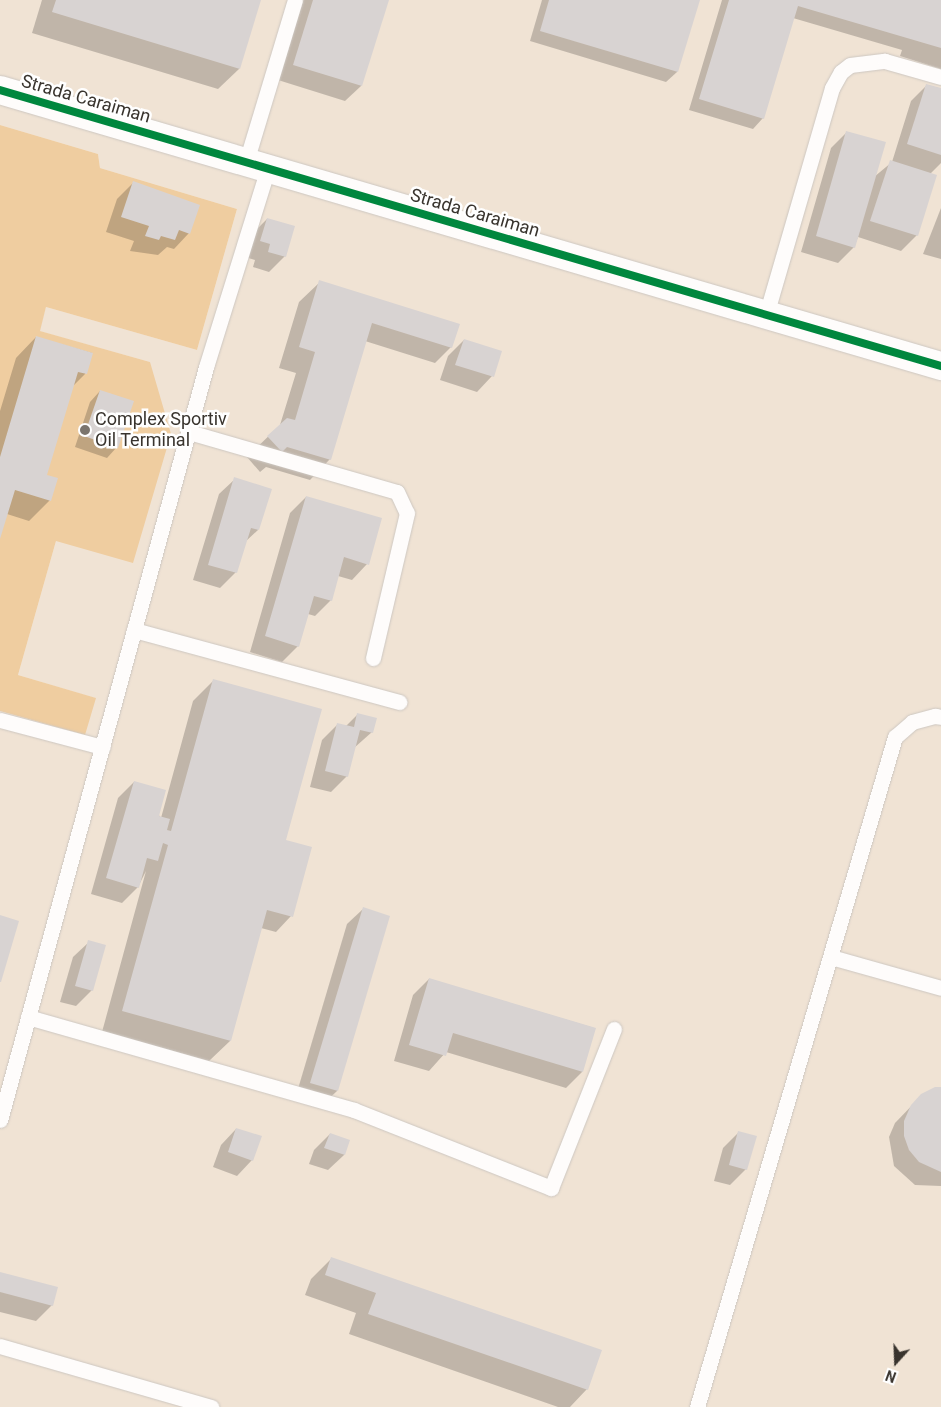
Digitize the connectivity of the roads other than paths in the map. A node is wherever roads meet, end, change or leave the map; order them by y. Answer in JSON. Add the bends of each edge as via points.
{"nodes":[{"id":1,"x":295,"y":0,"type":"edge"},
{"id":2,"x":941,"y":77,"type":"edge"},
{"id":3,"x":0,"y":90,"type":"edge"},
{"id":4,"x":257,"y":165,"type":"junction"},
{"id":5,"x":766,"y":315,"type":"junction"},
{"id":6,"x":941,"y":366,"type":"edge"},
{"id":7,"x":189,"y":432,"type":"junction"},
{"id":8,"x":134,"y":630,"type":"junction"},
{"id":9,"x":373,"y":658,"type":"dead end"},
{"id":10,"x":398,"y":702,"type":"dead end"},
{"id":11,"x":941,"y":717,"type":"edge"},
{"id":12,"x":0,"y":720,"type":"edge"},
{"id":13,"x":102,"y":746,"type":"junction"},
{"id":14,"x":831,"y":957,"type":"junction"},
{"id":15,"x":941,"y":988,"type":"edge"},
{"id":16,"x":28,"y":1017,"type":"junction"},
{"id":17,"x":614,"y":1029,"type":"dead end"},
{"id":18,"x":0,"y":1120,"type":"edge"},
{"id":19,"x":0,"y":1346,"type":"edge"},
{"id":20,"x":211,"y":1407,"type":"edge"},
{"id":21,"x":697,"y":1407,"type":"edge"}],
"edges":[{"from":1,"to":4,"type":"lane"},
{"from":2,"to":5,"type":"lane","via":[[885,60],[850,65],[840,72],[832,88]]},
{"from":3,"to":4,"type":"street","name":"Strada Caraiman"},
{"from":4,"to":5,"type":"street","name":"Strada Caraiman"},
{"from":4,"to":7,"type":"lane"},
{"from":5,"to":6,"type":"street","name":"Strada Caraiman"},
{"from":7,"to":8,"type":"lane"},
{"from":7,"to":9,"type":"lane","via":[[397,492],[408,513]]},
{"from":8,"to":10,"type":"lane"},
{"from":8,"to":13,"type":"lane"},
{"from":11,"to":14,"type":"lane","via":[[912,722],[895,737]]},
{"from":12,"to":13,"type":"lane"},
{"from":13,"to":16,"type":"lane"},
{"from":14,"to":15,"type":"lane"},
{"from":14,"to":21,"type":"lane"},
{"from":16,"to":17,"type":"lane","via":[[354,1110],[551,1188]]},
{"from":16,"to":18,"type":"lane"},
{"from":19,"to":20,"type":"lane"}]}
